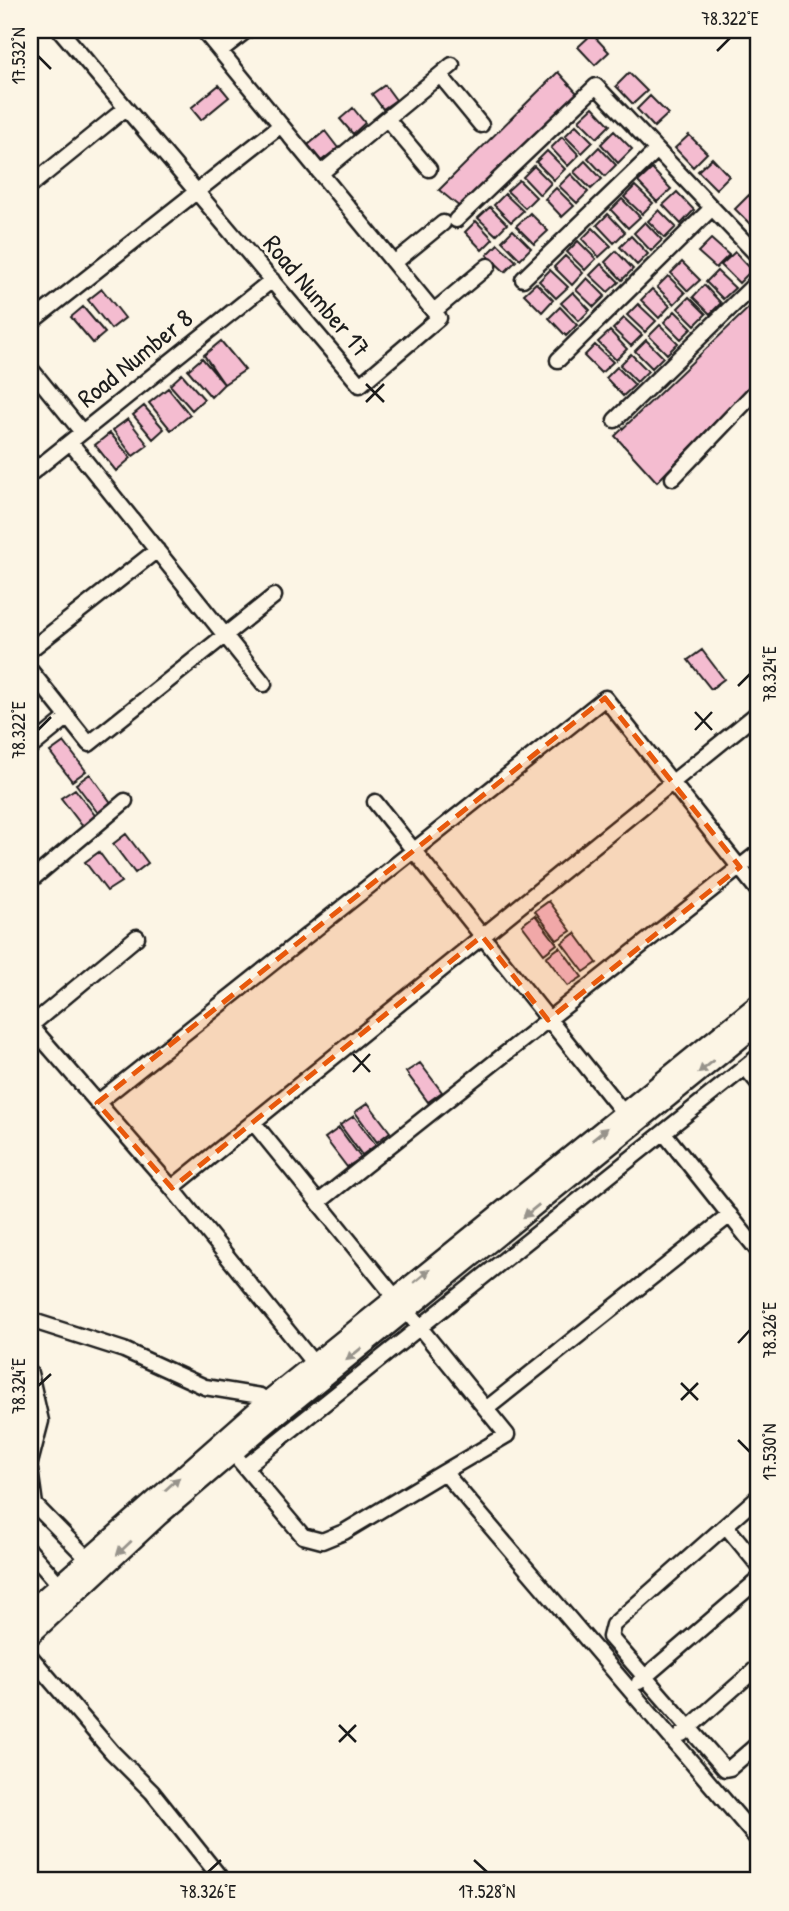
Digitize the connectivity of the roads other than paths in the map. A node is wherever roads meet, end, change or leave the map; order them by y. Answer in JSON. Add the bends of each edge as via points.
{"nodes":[{"id":1,"x":60,"y":30,"type":"edge"},
{"id":2,"x":203,"y":30,"type":"edge"},
{"id":3,"x":247,"y":30,"type":"edge"},
{"id":4,"x":220,"y":51,"type":"junction"},
{"id":5,"x":452,"y":65,"type":"dead end"},
{"id":6,"x":440,"y":75,"type":"junction"},
{"id":7,"x":127,"y":108,"type":"junction"},
{"id":8,"x":387,"y":119,"type":"junction"},
{"id":9,"x":281,"y":125,"type":"junction"},
{"id":10,"x":481,"y":125,"type":"dead end"},
{"id":11,"x":657,"y":150,"type":"junction"},
{"id":12,"x":429,"y":169,"type":"dead end"},
{"id":13,"x":321,"y":173,"type":"junction"},
{"id":14,"x":30,"y":186,"type":"edge"},
{"id":15,"x":197,"y":191,"type":"junction"},
{"id":16,"x":712,"y":208,"type":"junction"},
{"id":17,"x":759,"y":257,"type":"edge"},
{"id":18,"x":394,"y":263,"type":"junction"},
{"id":19,"x":488,"y":266,"type":"dead end"},
{"id":20,"x":523,"y":279,"type":"dead end"},
{"id":21,"x":272,"y":280,"type":"junction"},
{"id":22,"x":759,"y":280,"type":"edge"},
{"id":23,"x":436,"y":315,"type":"junction"},
{"id":24,"x":30,"y":323,"type":"edge"},
{"id":25,"x":558,"y":360,"type":"dead end"},
{"id":26,"x":30,"y":368,"type":"edge"},
{"id":27,"x":759,"y":388,"type":"edge"},
{"id":28,"x":615,"y":420,"type":"dead end"},
{"id":29,"x":76,"y":437,"type":"junction"},
{"id":30,"x":30,"y":474,"type":"edge"},
{"id":31,"x":673,"y":478,"type":"dead end"},
{"id":32,"x":156,"y":550,"type":"junction"},
{"id":33,"x":274,"y":596,"type":"dead end"},
{"id":34,"x":225,"y":635,"type":"junction"},
{"id":35,"x":30,"y":650,"type":"edge"},
{"id":36,"x":30,"y":670,"type":"edge"},
{"id":37,"x":264,"y":684,"type":"dead end"},
{"id":38,"x":759,"y":712,"type":"edge"},
{"id":39,"x":68,"y":718,"type":"junction"},
{"id":40,"x":30,"y":748,"type":"edge"},
{"id":41,"x":672,"y":782,"type":"junction"},
{"id":42,"x":125,"y":801,"type":"dead end"},
{"id":43,"x":375,"y":802,"type":"dead end"},
{"id":44,"x":414,"y":851,"type":"junction"},
{"id":45,"x":759,"y":852,"type":"edge"},
{"id":46,"x":740,"y":867,"type":"junction"},
{"id":47,"x":30,"y":881,"type":"edge"},
{"id":48,"x":759,"y":892,"type":"edge"},
{"id":49,"x":482,"y":936,"type":"junction"},
{"id":50,"x":137,"y":937,"type":"dead end"},
{"id":51,"x":759,"y":1004,"type":"edge"},
{"id":52,"x":548,"y":1020,"type":"junction"},
{"id":53,"x":759,"y":1023,"type":"edge"},
{"id":54,"x":30,"y":1025,"type":"edge"},
{"id":55,"x":759,"y":1056,"type":"edge"},
{"id":56,"x":745,"y":1067,"type":"junction"},
{"id":57,"x":759,"y":1084,"type":"edge"},
{"id":58,"x":97,"y":1103,"type":"junction"},
{"id":59,"x":629,"y":1120,"type":"junction"},
{"id":60,"x":253,"y":1122,"type":"junction"},
{"id":61,"x":664,"y":1133,"type":"junction"},
{"id":62,"x":172,"y":1188,"type":"junction"},
{"id":63,"x":320,"y":1201,"type":"junction"},
{"id":64,"x":730,"y":1214,"type":"junction"},
{"id":65,"x":759,"y":1252,"type":"edge"},
{"id":66,"x":402,"y":1304,"type":"junction"},
{"id":67,"x":30,"y":1320,"type":"edge"},
{"id":68,"x":421,"y":1329,"type":"junction"},
{"id":69,"x":319,"y":1370,"type":"junction"},
{"id":70,"x":30,"y":1373,"type":"edge"},
{"id":71,"x":273,"y":1408,"type":"junction"},
{"id":72,"x":486,"y":1409,"type":"junction"},
{"id":73,"x":239,"y":1460,"type":"junction"},
{"id":74,"x":30,"y":1463,"type":"edge"},
{"id":75,"x":30,"y":1469,"type":"edge"},
{"id":76,"x":444,"y":1472,"type":"junction"},
{"id":77,"x":759,"y":1496,"type":"edge"},
{"id":78,"x":726,"y":1526,"type":"junction"},
{"id":79,"x":30,"y":1551,"type":"edge"},
{"id":80,"x":88,"y":1559,"type":"junction"},
{"id":81,"x":759,"y":1566,"type":"edge"},
{"id":82,"x":759,"y":1578,"type":"edge"},
{"id":83,"x":65,"y":1591,"type":"junction"},
{"id":84,"x":30,"y":1611,"type":"edge"},
{"id":85,"x":30,"y":1635,"type":"edge"},
{"id":86,"x":30,"y":1656,"type":"edge"},
{"id":87,"x":759,"y":1665,"type":"edge"},
{"id":88,"x":645,"y":1677,"type":"junction"},
{"id":89,"x":630,"y":1689,"type":"junction"},
{"id":90,"x":688,"y":1728,"type":"junction"},
{"id":91,"x":674,"y":1741,"type":"junction"},
{"id":92,"x":759,"y":1743,"type":"edge"},
{"id":93,"x":759,"y":1841,"type":"edge"},
{"id":94,"x":223,"y":1881,"type":"edge"}],
"edges":[{"from":1,"to":7,"type":"street","name":"Road Number 17"},
{"from":2,"to":4,"type":"street"},
{"from":3,"to":4,"type":"street"},
{"from":4,"to":9,"type":"street"},
{"from":5,"to":6,"type":"street"},
{"from":6,"to":8,"type":"street"},
{"from":6,"to":10,"type":"street"},
{"from":7,"to":14,"type":"street"},
{"from":7,"to":15,"type":"street","name":"Road Number 17"},
{"from":8,"to":12,"type":"street"},
{"from":8,"to":13,"type":"street"},
{"from":9,"to":13,"type":"street"},
{"from":9,"to":15,"type":"street"},
{"from":11,"to":16,"type":"street"},
{"from":11,"to":18,"type":"street","via":[[596,86],[450,221]]},
{"from":11,"to":20,"type":"street"},
{"from":13,"to":18,"type":"street"},
{"from":15,"to":21,"type":"street","name":"Road Number 17"},
{"from":15,"to":24,"type":"street"},
{"from":16,"to":17,"type":"street"},
{"from":16,"to":25,"type":"street"},
{"from":18,"to":23,"type":"street"},
{"from":19,"to":23,"type":"street"},
{"from":21,"to":23,"type":"street","name":"Road Number 17","via":[[360,385]]},
{"from":21,"to":29,"type":"street","name":"Road Number 8"},
{"from":22,"to":28,"type":"street"},
{"from":26,"to":29,"type":"street"},
{"from":27,"to":31,"type":"street"},
{"from":29,"to":30,"type":"street","name":"Road Number 8"},
{"from":29,"to":32,"type":"street"},
{"from":32,"to":34,"type":"street"},
{"from":32,"to":35,"type":"street"},
{"from":33,"to":34,"type":"street"},
{"from":34,"to":37,"type":"street"},
{"from":34,"to":39,"type":"street","via":[[89,744]]},
{"from":36,"to":39,"type":"street"},
{"from":38,"to":41,"type":"street"},
{"from":39,"to":40,"type":"street"},
{"from":41,"to":44,"type":"street","via":[[605,698]]},
{"from":41,"to":46,"type":"street"},
{"from":41,"to":49,"type":"street"},
{"from":42,"to":47,"type":"street"},
{"from":43,"to":44,"type":"street"},
{"from":44,"to":49,"type":"street"},
{"from":44,"to":58,"type":"street"},
{"from":45,"to":46,"type":"street"},
{"from":46,"to":48,"type":"street"},
{"from":46,"to":52,"type":"street"},
{"from":49,"to":52,"type":"street"},
{"from":49,"to":60,"type":"street"},
{"from":50,"to":54,"type":"street"},
{"from":51,"to":59,"type":"street"},
{"from":52,"to":59,"type":"street"},
{"from":52,"to":63,"type":"street"},
{"from":53,"to":59,"type":"street","one_way":true},
{"from":54,"to":58,"type":"street"},
{"from":55,"to":56,"type":"street"},
{"from":56,"to":57,"type":"street"},
{"from":56,"to":61,"type":"street"},
{"from":58,"to":62,"type":"street"},
{"from":59,"to":66,"type":"street"},
{"from":60,"to":62,"type":"street"},
{"from":60,"to":63,"type":"street"},
{"from":61,"to":64,"type":"street"},
{"from":61,"to":68,"type":"street"},
{"from":62,"to":69,"type":"street"},
{"from":63,"to":66,"type":"street"},
{"from":64,"to":65,"type":"street"},
{"from":64,"to":72,"type":"street"},
{"from":66,"to":68,"type":"street"},
{"from":66,"to":69,"type":"street"},
{"from":67,"to":71,"type":"street","via":[[124,1350],[205,1387],[260,1396]]},
{"from":68,"to":72,"type":"street"},
{"from":68,"to":73,"type":"street"},
{"from":69,"to":71,"type":"street"},
{"from":70,"to":74,"type":"street","via":[[41,1421]]},
{"from":71,"to":73,"type":"street"},
{"from":80,"to":71,"type":"street","one_way":true},
{"from":72,"to":76,"type":"street","via":[[507,1435]]},
{"from":73,"to":76,"type":"street","via":[[303,1536],[322,1541]]},
{"from":73,"to":83,"type":"street","one_way":true,"via":[[159,1515]]},
{"from":75,"to":80,"type":"street","via":[[35,1505]]},
{"from":76,"to":89,"type":"street"},
{"from":77,"to":78,"type":"street"},
{"from":78,"to":81,"type":"street"},
{"from":78,"to":88,"type":"street","via":[[613,1625],[610,1637]]},
{"from":79,"to":83,"type":"street"},
{"from":80,"to":83,"type":"street"},
{"from":82,"to":88,"type":"street"},
{"from":83,"to":84,"type":"street"},
{"from":83,"to":85,"type":"street"},
{"from":86,"to":94,"type":"street","via":[[152,1792]]},
{"from":87,"to":90,"type":"street"},
{"from":88,"to":89,"type":"street"},
{"from":88,"to":90,"type":"street"},
{"from":89,"to":91,"type":"street"},
{"from":90,"to":91,"type":"street"},
{"from":90,"to":92,"type":"street","via":[[727,1770]]},
{"from":91,"to":93,"type":"street"}]}
